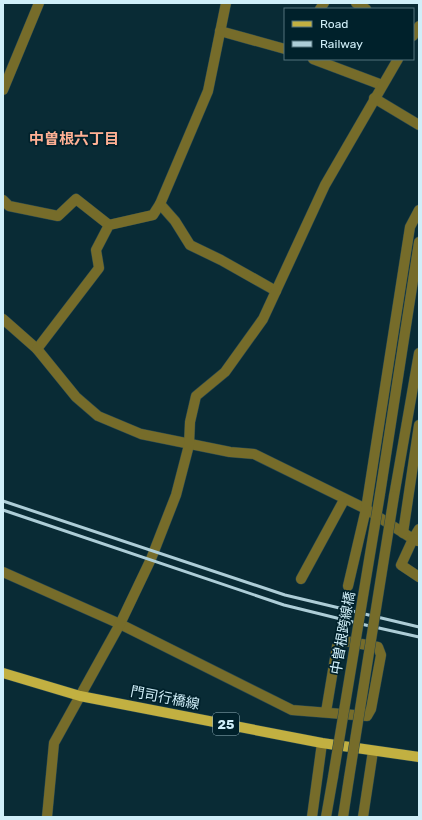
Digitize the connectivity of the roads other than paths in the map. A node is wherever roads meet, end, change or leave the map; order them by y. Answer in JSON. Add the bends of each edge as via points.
{"nodes":[{"id":1,"x":39,"y":3,"type":"edge"},
{"id":2,"x":226,"y":3,"type":"edge"},
{"id":3,"x":220,"y":31,"type":"junction"},
{"id":4,"x":284,"y":49,"type":"edge"},
{"id":5,"x":317,"y":60,"type":"edge"},
{"id":6,"x":397,"y":60,"type":"edge"},
{"id":7,"x":382,"y":85,"type":"junction"},
{"id":8,"x":3,"y":90,"type":"edge"},
{"id":9,"x":374,"y":98,"type":"junction"},
{"id":10,"x":419,"y":125,"type":"edge"},
{"id":11,"x":3,"y":200,"type":"edge"},
{"id":12,"x":160,"y":204,"type":"junction"},
{"id":13,"x":419,"y":210,"type":"edge"},
{"id":14,"x":109,"y":225,"type":"junction"},
{"id":15,"x":419,"y":242,"type":"edge"},
{"id":16,"x":276,"y":291,"type":"junction"},
{"id":17,"x":3,"y":319,"type":"edge"},
{"id":18,"x":37,"y":349,"type":"junction"},
{"id":19,"x":419,"y":353,"type":"edge"},
{"id":20,"x":419,"y":425,"type":"edge"},
{"id":21,"x":189,"y":445,"type":"junction"},
{"id":22,"x":344,"y":500,"type":"junction"},
{"id":23,"x":366,"y":509,"type":"junction"},
{"id":24,"x":419,"y":529,"type":"edge"},
{"id":25,"x":403,"y":533,"type":"junction"},
{"id":26,"x":416,"y":540,"type":"edge"},
{"id":27,"x":3,"y":572,"type":"edge"},
{"id":28,"x":419,"y":576,"type":"edge"},
{"id":29,"x":301,"y":579,"type":"dead end"},
{"id":30,"x":348,"y":586,"type":"dead end"},
{"id":31,"x":120,"y":624,"type":"junction"},
{"id":32,"x":3,"y":673,"type":"edge"},
{"id":33,"x":80,"y":696,"type":"junction"},
{"id":34,"x":326,"y":712,"type":"junction"},
{"id":35,"x":322,"y":743,"type":"junction"},
{"id":36,"x":373,"y":751,"type":"junction"},
{"id":37,"x":419,"y":757,"type":"edge"},
{"id":38,"x":47,"y":817,"type":"edge"},
{"id":39,"x":312,"y":817,"type":"edge"},
{"id":40,"x":326,"y":817,"type":"edge"},
{"id":41,"x":342,"y":817,"type":"edge"},
{"id":42,"x":363,"y":817,"type":"edge"}],
"edges":[{"from":1,"to":8,"type":"street"},
{"from":2,"to":3,"type":"street"},
{"from":3,"to":4,"type":"street"},
{"from":3,"to":12,"type":"street","via":[[208,92]]},
{"from":5,"to":7,"type":"street"},
{"from":6,"to":7,"type":"street"},
{"from":7,"to":9,"type":"street"},
{"from":9,"to":10,"type":"street"},
{"from":9,"to":16,"type":"street","via":[[325,184]]},
{"from":11,"to":14,"type":"street","via":[[9,206],[58,216],[76,199]]},
{"from":12,"to":14,"type":"street","via":[[153,215]]},
{"from":12,"to":16,"type":"street","via":[[190,245]]},
{"from":13,"to":23,"type":"street","via":[[410,227]]},
{"from":14,"to":18,"type":"street","via":[[96,250],[99,268]]},
{"from":15,"to":40,"type":"street","name":"中曽根跨線橋","bridge":true},
{"from":16,"to":21,"type":"street","via":[[263,319],[232,363],[196,396],[190,422]]},
{"from":17,"to":18,"type":"street"},
{"from":18,"to":21,"type":"street","via":[[76,397],[98,416],[141,434]]},
{"from":19,"to":41,"type":"street","name":"中曽根跨線橋","bridge":true},
{"from":20,"to":25,"type":"street"},
{"from":21,"to":22,"type":"street","via":[[254,454]]},
{"from":21,"to":31,"type":"street","via":[[173,502],[151,560]]},
{"from":22,"to":23,"type":"street"},
{"from":22,"to":29,"type":"street"},
{"from":23,"to":25,"type":"street"},
{"from":23,"to":30,"type":"street"},
{"from":24,"to":26,"type":"street"},
{"from":25,"to":26,"type":"street"},
{"from":26,"to":28,"type":"street","via":[[401,565]]},
{"from":27,"to":31,"type":"street"},
{"from":31,"to":33,"type":"street"},
{"from":31,"to":34,"type":"street","via":[[292,710]]},
{"from":32,"to":33,"type":"main road","name":"門司行橋線","number":"25"},
{"from":33,"to":35,"type":"main road","name":"門司行橋線","number":"25"},
{"from":33,"to":38,"type":"street","via":[[54,743]]},
{"from":34,"to":34,"type":"street","via":[[367,716],[381,654],[378,647],[345,641],[337,646]]},
{"from":35,"to":36,"type":"main road","name":"門司行橋線","number":"25"},
{"from":35,"to":39,"type":"street"},
{"from":36,"to":37,"type":"main road","name":"門司行橋線","number":"25"},
{"from":36,"to":42,"type":"street"}]}
